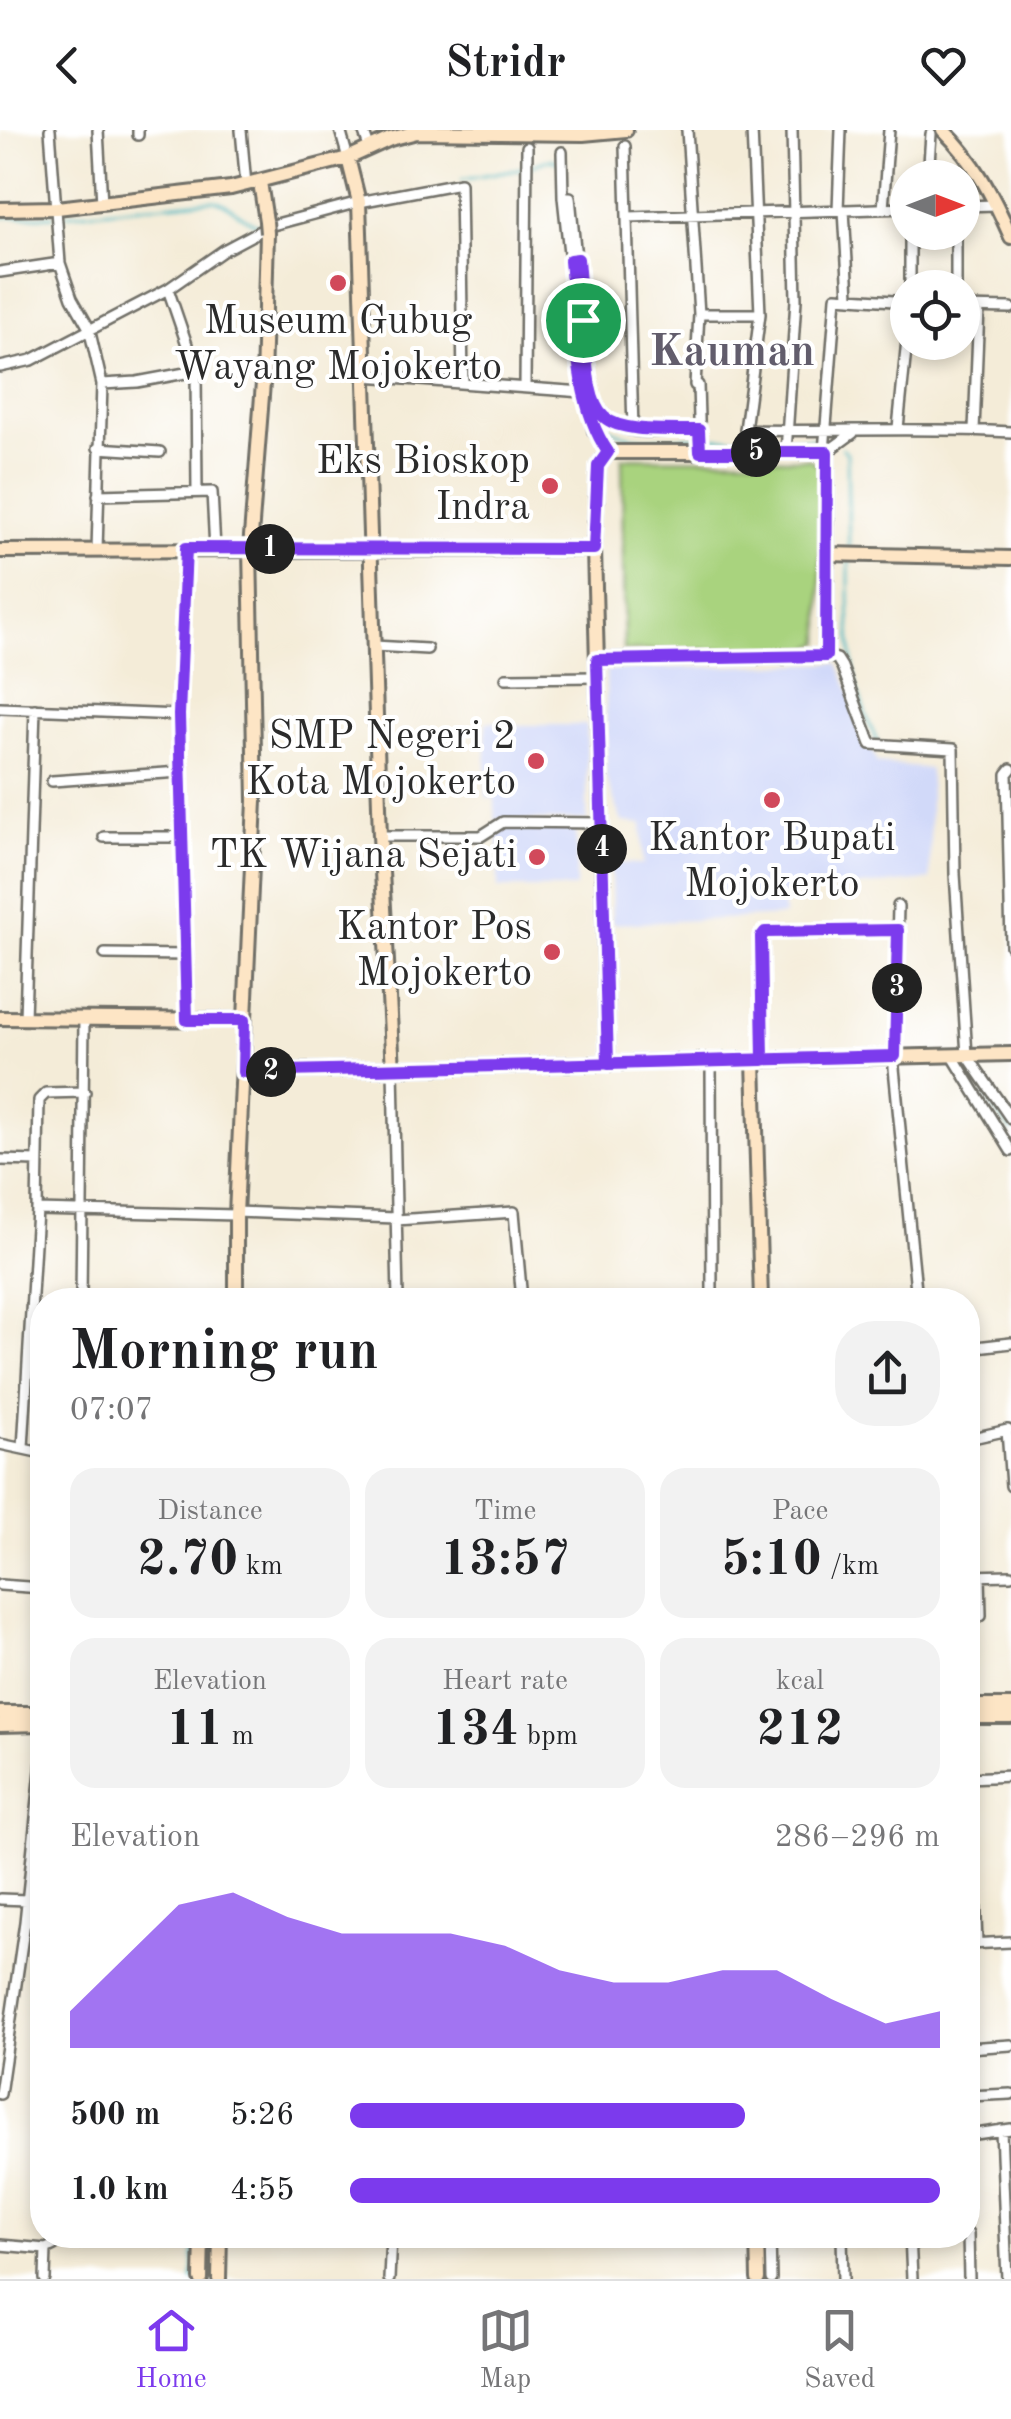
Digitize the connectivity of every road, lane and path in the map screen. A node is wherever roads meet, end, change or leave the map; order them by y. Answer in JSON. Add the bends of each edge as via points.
{"nodes":[{"id":1,"x":50,"y":130,"type":"edge"},
{"id":2,"x":98,"y":130,"type":"edge"},
{"id":3,"x":241,"y":130,"type":"edge"},
{"id":4,"x":340,"y":130,"type":"edge"},
{"id":5,"x":363,"y":130,"type":"edge"},
{"id":6,"x":626,"y":130,"type":"edge"},
{"id":7,"x":686,"y":130,"type":"edge"},
{"id":8,"x":752,"y":130,"type":"edge"},
{"id":9,"x":792,"y":130,"type":"edge"},
{"id":10,"x":840,"y":130,"type":"edge"},
{"id":11,"x":888,"y":130,"type":"edge"},
{"id":12,"x":490,"y":132,"type":"edge"},
{"id":13,"x":583,"y":132,"type":"edge"},
{"id":14,"x":937,"y":132,"type":"edge"},
{"id":15,"x":626,"y":146,"type":"dead end"},
{"id":16,"x":369,"y":147,"type":"junction"},
{"id":17,"x":527,"y":147,"type":"dead end"},
{"id":18,"x":562,"y":152,"type":"dead end"},
{"id":19,"x":348,"y":158,"type":"junction"},
{"id":20,"x":932,"y":160,"type":"edge"},
{"id":21,"x":253,"y":184,"type":"junction"},
{"id":22,"x":358,"y":200,"type":"junction"},
{"id":23,"x":102,"y":204,"type":"junction"},
{"id":24,"x":980,"y":205,"type":"edge"},
{"id":25,"x":997,"y":205,"type":"junction"},
{"id":26,"x":0,"y":209,"type":"edge"},
{"id":27,"x":883,"y":209,"type":"junction"},
{"id":28,"x":890,"y":209,"type":"edge"},
{"id":29,"x":841,"y":210,"type":"junction"},
{"id":30,"x":793,"y":211,"type":"junction"},
{"id":31,"x":757,"y":212,"type":"junction"},
{"id":32,"x":58,"y":214,"type":"junction"},
{"id":33,"x":691,"y":214,"type":"junction"},
{"id":34,"x":629,"y":218,"type":"junction"},
{"id":35,"x":267,"y":227,"type":"junction"},
{"id":36,"x":1011,"y":237,"type":"edge"},
{"id":37,"x":574,"y":260,"type":"junction"},
{"id":38,"x":60,"y":263,"type":"junction"},
{"id":39,"x":0,"y":272,"type":"edge"},
{"id":40,"x":168,"y":289,"type":"junction"},
{"id":41,"x":849,"y":296,"type":"junction"},
{"id":42,"x":890,"y":300,"type":"edge"},
{"id":43,"x":980,"y":308,"type":"edge"},
{"id":44,"x":1011,"y":308,"type":"edge"},
{"id":45,"x":698,"y":314,"type":"junction"},
{"id":46,"x":760,"y":314,"type":"junction"},
{"id":47,"x":89,"y":328,"type":"junction"},
{"id":48,"x":905,"y":360,"type":"edge"},
{"id":49,"x":977,"y":360,"type":"edge"},
{"id":50,"x":0,"y":368,"type":"edge"},
{"id":51,"x":196,"y":371,"type":"junction"},
{"id":52,"x":364,"y":376,"type":"junction"},
{"id":53,"x":463,"y":382,"type":"junction"},
{"id":54,"x":102,"y":384,"type":"junction"},
{"id":55,"x":526,"y":386,"type":"junction"},
{"id":56,"x":583,"y":392,"type":"junction"},
{"id":57,"x":898,"y":428,"type":"junction"},
{"id":58,"x":633,"y":430,"type":"junction"},
{"id":59,"x":974,"y":430,"type":"junction"},
{"id":60,"x":855,"y":432,"type":"junction"},
{"id":61,"x":1011,"y":432,"type":"edge"},
{"id":62,"x":699,"y":438,"type":"junction"},
{"id":63,"x":746,"y":439,"type":"junction"},
{"id":64,"x":787,"y":439,"type":"junction"},
{"id":65,"x":827,"y":444,"type":"junction"},
{"id":66,"x":98,"y":448,"type":"junction"},
{"id":67,"x":160,"y":452,"type":"dead end"},
{"id":68,"x":608,"y":452,"type":"junction"},
{"id":69,"x":197,"y":492,"type":"junction"},
{"id":70,"x":98,"y":496,"type":"junction"},
{"id":71,"x":186,"y":548,"type":"junction"},
{"id":72,"x":215,"y":548,"type":"junction"},
{"id":73,"x":250,"y":549,"type":"junction"},
{"id":74,"x":370,"y":549,"type":"junction"},
{"id":75,"x":594,"y":549,"type":"junction"},
{"id":76,"x":97,"y":550,"type":"junction"},
{"id":77,"x":0,"y":552,"type":"edge"},
{"id":78,"x":833,"y":554,"type":"junction"},
{"id":79,"x":1011,"y":558,"type":"edge"},
{"id":80,"x":374,"y":646,"type":"junction"},
{"id":81,"x":427,"y":649,"type":"dead end"},
{"id":82,"x":831,"y":658,"type":"junction"},
{"id":83,"x":597,"y":660,"type":"junction"},
{"id":84,"x":598,"y":677,"type":"junction"},
{"id":85,"x":506,"y":678,"type":"dead end"},
{"id":86,"x":0,"y":708,"type":"edge"},
{"id":87,"x":35,"y":709,"type":"junction"},
{"id":88,"x":179,"y":715,"type":"junction"},
{"id":89,"x":1011,"y":769,"type":"edge"},
{"id":90,"x":180,"y":772,"type":"junction"},
{"id":91,"x":52,"y":781,"type":"dead end"},
{"id":92,"x":602,"y":824,"type":"junction"},
{"id":93,"x":182,"y":836,"type":"junction"},
{"id":94,"x":380,"y":836,"type":"junction"},
{"id":95,"x":104,"y":837,"type":"dead end"},
{"id":96,"x":1010,"y":867,"type":"edge"},
{"id":97,"x":898,"y":906,"type":"dead end"},
{"id":98,"x":1010,"y":923,"type":"edge"},
{"id":99,"x":898,"y":930,"type":"junction"},
{"id":100,"x":1011,"y":946,"type":"edge"},
{"id":101,"x":105,"y":954,"type":"dead end"},
{"id":102,"x":186,"y":954,"type":"junction"},
{"id":103,"x":0,"y":1018,"type":"edge"},
{"id":104,"x":25,"y":1018,"type":"junction"},
{"id":105,"x":84,"y":1018,"type":"junction"},
{"id":106,"x":187,"y":1020,"type":"junction"},
{"id":107,"x":244,"y":1020,"type":"junction"},
{"id":108,"x":967,"y":1051,"type":"junction"},
{"id":109,"x":1011,"y":1054,"type":"edge"},
{"id":110,"x":952,"y":1055,"type":"junction"},
{"id":111,"x":895,"y":1056,"type":"junction"},
{"id":112,"x":758,"y":1060,"type":"junction"},
{"id":113,"x":710,"y":1061,"type":"junction"},
{"id":114,"x":608,"y":1064,"type":"junction"},
{"id":115,"x":393,"y":1069,"type":"junction"},
{"id":116,"x":243,"y":1072,"type":"junction"},
{"id":117,"x":85,"y":1092,"type":"junction"},
{"id":118,"x":1011,"y":1119,"type":"edge"},
{"id":119,"x":1010,"y":1148,"type":"edge"},
{"id":120,"x":0,"y":1160,"type":"edge"},
{"id":121,"x":37,"y":1161,"type":"junction"},
{"id":122,"x":38,"y":1210,"type":"junction"},
{"id":123,"x":81,"y":1211,"type":"junction"},
{"id":124,"x":236,"y":1214,"type":"junction"},
{"id":125,"x":396,"y":1219,"type":"junction"},
{"id":126,"x":33,"y":1288,"type":"edge"},
{"id":127,"x":81,"y":1288,"type":"edge"},
{"id":128,"x":236,"y":1288,"type":"edge"},
{"id":129,"x":398,"y":1288,"type":"edge"},
{"id":130,"x":521,"y":1288,"type":"edge"},
{"id":131,"x":712,"y":1288,"type":"edge"},
{"id":132,"x":760,"y":1288,"type":"edge"},
{"id":133,"x":916,"y":1288,"type":"edge"},
{"id":134,"x":30,"y":1342,"type":"edge"},
{"id":135,"x":1011,"y":1342,"type":"edge"},
{"id":136,"x":980,"y":1346,"type":"edge"},
{"id":137,"x":29,"y":1358,"type":"joint"},
{"id":138,"x":1009,"y":1430,"type":"edge"},
{"id":139,"x":980,"y":1437,"type":"edge"},
{"id":140,"x":0,"y":1444,"type":"edge"},
{"id":141,"x":23,"y":1448,"type":"junction"},
{"id":142,"x":30,"y":1450,"type":"edge"},
{"id":143,"x":1011,"y":1486,"type":"edge"},
{"id":144,"x":1011,"y":1575,"type":"edge"},
{"id":145,"x":980,"y":1576,"type":"joint"},
{"id":146,"x":0,"y":1584,"type":"edge"},
{"id":147,"x":30,"y":1587,"type":"edge"},
{"id":148,"x":981,"y":1616,"type":"dead end"},
{"id":149,"x":980,"y":1706,"type":"edge"},
{"id":150,"x":1011,"y":1706,"type":"edge"},
{"id":151,"x":30,"y":1712,"type":"edge"},
{"id":152,"x":0,"y":1713,"type":"edge"},
{"id":153,"x":980,"y":1717,"type":"edge"},
{"id":154,"x":1011,"y":1717,"type":"edge"},
{"id":155,"x":30,"y":1724,"type":"edge"},
{"id":156,"x":0,"y":1725,"type":"edge"},
{"id":157,"x":1011,"y":1776,"type":"edge"},
{"id":158,"x":980,"y":1777,"type":"edge"},
{"id":159,"x":30,"y":1872,"type":"edge"},
{"id":160,"x":0,"y":1900,"type":"edge"},
{"id":161,"x":27,"y":1900,"type":"junction"},
{"id":162,"x":25,"y":1922,"type":"junction"},
{"id":163,"x":30,"y":1922,"type":"edge"},
{"id":164,"x":1011,"y":1942,"type":"edge"},
{"id":165,"x":980,"y":1944,"type":"edge"},
{"id":166,"x":1011,"y":2045,"type":"edge"},
{"id":167,"x":980,"y":2047,"type":"edge"},
{"id":168,"x":0,"y":2094,"type":"edge"},
{"id":169,"x":1011,"y":2094,"type":"edge"},
{"id":170,"x":980,"y":2095,"type":"edge"},
{"id":171,"x":1006,"y":2130,"type":"edge"},
{"id":172,"x":980,"y":2133,"type":"edge"},
{"id":173,"x":0,"y":2246,"type":"edge"},
{"id":174,"x":30,"y":2248,"type":"edge"},
{"id":175,"x":31,"y":2248,"type":"edge"},
{"id":176,"x":202,"y":2248,"type":"edge"},
{"id":177,"x":220,"y":2248,"type":"edge"},
{"id":178,"x":390,"y":2248,"type":"edge"},
{"id":179,"x":758,"y":2248,"type":"edge"},
{"id":180,"x":770,"y":2248,"type":"edge"},
{"id":181,"x":842,"y":2248,"type":"edge"},
{"id":182,"x":911,"y":2248,"type":"edge"},
{"id":183,"x":968,"y":2248,"type":"edge"},
{"id":184,"x":46,"y":2249,"type":"joint"},
{"id":185,"x":44,"y":2279,"type":"edge"},
{"id":186,"x":201,"y":2279,"type":"edge"},
{"id":187,"x":219,"y":2279,"type":"edge"},
{"id":188,"x":389,"y":2279,"type":"edge"},
{"id":189,"x":758,"y":2279,"type":"edge"},
{"id":190,"x":771,"y":2279,"type":"edge"},
{"id":191,"x":843,"y":2279,"type":"edge"},
{"id":192,"x":912,"y":2279,"type":"edge"},
{"id":193,"x":969,"y":2279,"type":"edge"},
{"id":194,"x":1007,"y":2279,"type":"edge"}],
"edges":[{"from":1,"to":32,"type":"street"},
{"from":2,"to":23,"type":"street"},
{"from":3,"to":21,"type":"street"},
{"from":4,"to":19,"type":"street"},
{"from":5,"to":16,"type":"street"},
{"from":6,"to":13,"type":"street"},
{"from":7,"to":33,"type":"street"},
{"from":8,"to":31,"type":"street"},
{"from":9,"to":30,"type":"street"},
{"from":10,"to":29,"type":"street"},
{"from":11,"to":27,"type":"street"},
{"from":12,"to":13,"type":"street"},
{"from":12,"to":16,"type":"street","via":[[417,132]]},
{"from":14,"to":20,"type":"street"},
{"from":14,"to":25,"type":"street","via":[[973,163]]},
{"from":15,"to":34,"type":"street"},
{"from":16,"to":19,"type":"street"},
{"from":17,"to":55,"type":"street"},
{"from":18,"to":37,"type":"street"},
{"from":19,"to":21,"type":"street"},
{"from":19,"to":22,"type":"street"},
{"from":21,"to":23,"type":"street"},
{"from":21,"to":35,"type":"street"},
{"from":22,"to":35,"type":"street"},
{"from":22,"to":52,"type":"street"},
{"from":22,"to":53,"type":"street","via":[[460,182]]},
{"from":23,"to":32,"type":"street"},
{"from":24,"to":25,"type":"street"},
{"from":25,"to":36,"type":"street"},
{"from":26,"to":32,"type":"street"},
{"from":27,"to":28,"type":"street"},
{"from":27,"to":29,"type":"street"},
{"from":29,"to":30,"type":"street"},
{"from":29,"to":41,"type":"street"},
{"from":30,"to":31,"type":"street"},
{"from":30,"to":64,"type":"street","via":[[796,306]]},
{"from":31,"to":33,"type":"street"},
{"from":31,"to":46,"type":"street"},
{"from":32,"to":38,"type":"street"},
{"from":33,"to":34,"type":"street"},
{"from":33,"to":45,"type":"street"},
{"from":34,"to":58,"type":"street"},
{"from":35,"to":40,"type":"street"},
{"from":35,"to":73,"type":"street"},
{"from":37,"to":56,"type":"street"},
{"from":37,"to":58,"type":"street","via":[[594,405],[609,424]]},
{"from":38,"to":39,"type":"street"},
{"from":38,"to":47,"type":"street"},
{"from":40,"to":47,"type":"street"},
{"from":40,"to":51,"type":"street"},
{"from":41,"to":42,"type":"street"},
{"from":41,"to":65,"type":"street","via":[[834,302]]},
{"from":43,"to":44,"type":"street"},
{"from":45,"to":46,"type":"street"},
{"from":45,"to":62,"type":"street"},
{"from":46,"to":63,"type":"street"},
{"from":47,"to":50,"type":"street","via":[[32,360]]},
{"from":47,"to":54,"type":"street"},
{"from":48,"to":57,"type":"street"},
{"from":49,"to":59,"type":"street"},
{"from":51,"to":54,"type":"street"},
{"from":51,"to":69,"type":"street"},
{"from":52,"to":53,"type":"street"},
{"from":52,"to":74,"type":"street"},
{"from":53,"to":55,"type":"street"},
{"from":54,"to":66,"type":"street"},
{"from":55,"to":56,"type":"street"},
{"from":56,"to":68,"type":"street","via":[[593,431]]},
{"from":57,"to":59,"type":"street"},
{"from":57,"to":60,"type":"street"},
{"from":58,"to":62,"type":"street"},
{"from":59,"to":61,"type":"street"},
{"from":60,"to":65,"type":"street"},
{"from":60,"to":65,"type":"street"},
{"from":62,"to":63,"type":"street"},
{"from":62,"to":68,"type":"street"},
{"from":63,"to":64,"type":"street"},
{"from":63,"to":64,"type":"street"},
{"from":64,"to":65,"type":"street"},
{"from":64,"to":65,"type":"street"},
{"from":65,"to":78,"type":"street"},
{"from":66,"to":67,"type":"street"},
{"from":66,"to":70,"type":"street"},
{"from":68,"to":75,"type":"street","via":[[598,466]]},
{"from":69,"to":70,"type":"street"},
{"from":69,"to":72,"type":"street","via":[[214,495]]},
{"from":70,"to":76,"type":"street"},
{"from":71,"to":72,"type":"street"},
{"from":71,"to":76,"type":"street"},
{"from":71,"to":88,"type":"street"},
{"from":72,"to":73,"type":"street"},
{"from":73,"to":74,"type":"street"},
{"from":73,"to":107,"type":"street","via":[[256,801]]},
{"from":74,"to":75,"type":"street"},
{"from":74,"to":80,"type":"street"},
{"from":75,"to":83,"type":"street"},
{"from":76,"to":77,"type":"street"},
{"from":78,"to":79,"type":"street"},
{"from":78,"to":82,"type":"street"},
{"from":80,"to":81,"type":"street"},
{"from":80,"to":94,"type":"street"},
{"from":82,"to":83,"type":"street"},
{"from":82,"to":108,"type":"street","via":[[842,667],[872,744],[953,749]]},
{"from":83,"to":84,"type":"street"},
{"from":84,"to":85,"type":"street"},
{"from":84,"to":92,"type":"street"},
{"from":86,"to":87,"type":"street"},
{"from":87,"to":88,"type":"street"},
{"from":87,"to":104,"type":"street"},
{"from":88,"to":90,"type":"street"},
{"from":89,"to":96,"type":"street"},
{"from":90,"to":91,"type":"street"},
{"from":90,"to":93,"type":"street"},
{"from":92,"to":94,"type":"street","via":[[503,822],[481,836]]},
{"from":92,"to":114,"type":"street"},
{"from":93,"to":95,"type":"street"},
{"from":93,"to":102,"type":"street"},
{"from":94,"to":115,"type":"street"},
{"from":96,"to":98,"type":"street"},
{"from":97,"to":99,"type":"street"},
{"from":98,"to":100,"type":"street"},
{"from":99,"to":111,"type":"street"},
{"from":99,"to":112,"type":"street","via":[[762,933]]},
{"from":101,"to":102,"type":"street"},
{"from":102,"to":106,"type":"street"},
{"from":103,"to":104,"type":"street"},
{"from":104,"to":105,"type":"street"},
{"from":105,"to":106,"type":"street"},
{"from":105,"to":117,"type":"street"},
{"from":106,"to":107,"type":"street"},
{"from":107,"to":116,"type":"street"},
{"from":108,"to":109,"type":"street"},
{"from":108,"to":110,"type":"street"},
{"from":108,"to":118,"type":"street"},
{"from":110,"to":111,"type":"street"},
{"from":110,"to":119,"type":"street"},
{"from":111,"to":112,"type":"street"},
{"from":111,"to":133,"type":"street"},
{"from":112,"to":113,"type":"street"},
{"from":112,"to":132,"type":"street"},
{"from":113,"to":114,"type":"street"},
{"from":113,"to":131,"type":"street"},
{"from":114,"to":115,"type":"street"},
{"from":115,"to":116,"type":"street"},
{"from":115,"to":125,"type":"street"},
{"from":116,"to":124,"type":"street"},
{"from":117,"to":121,"type":"street","via":[[40,1096]]},
{"from":117,"to":123,"type":"street"},
{"from":120,"to":121,"type":"street"},
{"from":121,"to":122,"type":"street"},
{"from":122,"to":123,"type":"street"},
{"from":122,"to":126,"type":"street"},
{"from":123,"to":124,"type":"street"},
{"from":123,"to":127,"type":"street"},
{"from":124,"to":125,"type":"street"},
{"from":124,"to":128,"type":"street"},
{"from":125,"to":129,"type":"street"},
{"from":125,"to":130,"type":"street","via":[[514,1212]]},
{"from":134,"to":137,"type":"street"},
{"from":135,"to":136,"type":"street"},
{"from":137,"to":141,"type":"street"},
{"from":138,"to":139,"type":"street"},
{"from":138,"to":143,"type":"street"},
{"from":140,"to":141,"type":"street"},
{"from":141,"to":142,"type":"street"},
{"from":144,"to":145,"type":"street"},
{"from":145,"to":148,"type":"street"},
{"from":146,"to":147,"type":"street"},
{"from":149,"to":150,"type":"street"},
{"from":151,"to":152,"type":"street"},
{"from":153,"to":154,"type":"street"},
{"from":155,"to":156,"type":"street"},
{"from":157,"to":158,"type":"street"},
{"from":159,"to":161,"type":"street"},
{"from":160,"to":161,"type":"street"},
{"from":161,"to":162,"type":"street"},
{"from":162,"to":163,"type":"street"},
{"from":162,"to":168,"type":"street"},
{"from":164,"to":165,"type":"street"},
{"from":166,"to":167,"type":"street"},
{"from":169,"to":170,"type":"street"},
{"from":171,"to":172,"type":"street"},
{"from":171,"to":194,"type":"street"},
{"from":173,"to":174,"type":"street"},
{"from":175,"to":184,"type":"street"},
{"from":176,"to":186,"type":"street"},
{"from":177,"to":187,"type":"street"},
{"from":178,"to":188,"type":"street"},
{"from":179,"to":189,"type":"street"},
{"from":180,"to":190,"type":"street"},
{"from":181,"to":191,"type":"street"},
{"from":182,"to":192,"type":"street"},
{"from":183,"to":193,"type":"street"},
{"from":184,"to":185,"type":"street"}]}
